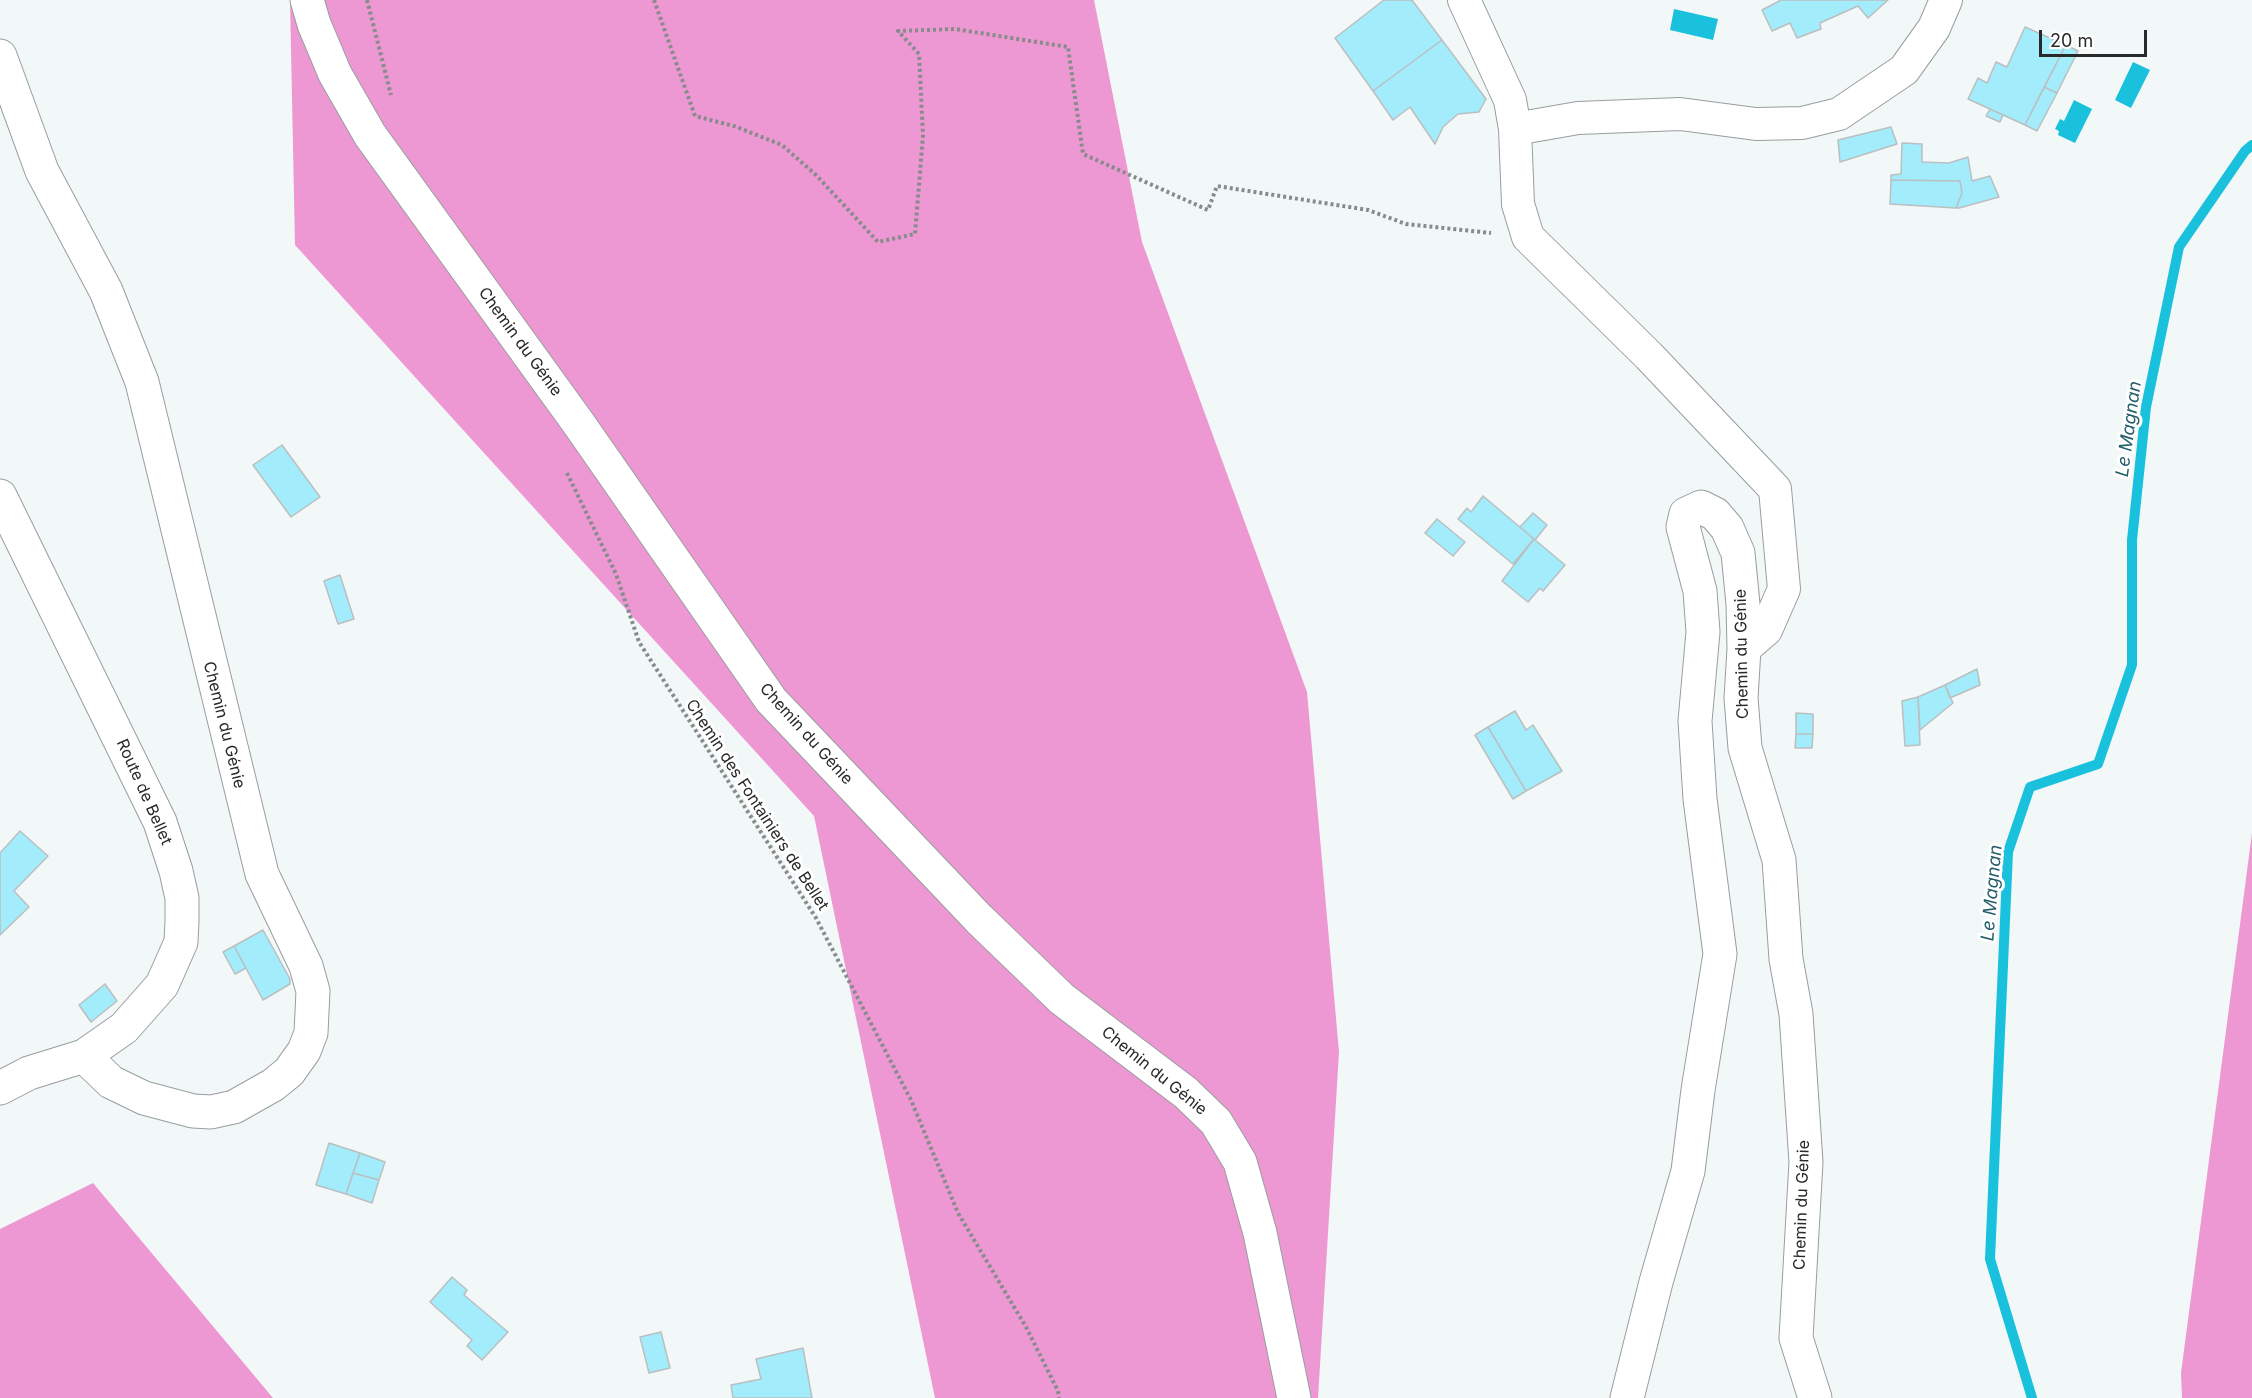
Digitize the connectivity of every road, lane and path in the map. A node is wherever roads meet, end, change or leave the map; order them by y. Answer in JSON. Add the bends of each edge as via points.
{"nodes":[{"id":1,"x":308,"y":0,"type":"edge"},
{"id":2,"x":367,"y":0,"type":"edge"},
{"id":3,"x":654,"y":0,"type":"edge"},
{"id":4,"x":1464,"y":0,"type":"edge"},
{"id":5,"x":1946,"y":0,"type":"edge"},
{"id":6,"x":0,"y":56,"type":"edge"},
{"id":7,"x":388,"y":87,"type":"dead end"},
{"id":8,"x":1515,"y":129,"type":"junction"},
{"id":9,"x":1528,"y":237,"type":"junction"},
{"id":10,"x":565,"y":469,"type":"dead end"},
{"id":11,"x":0,"y":496,"type":"edge"},
{"id":12,"x":1744,"y":649,"type":"junction"},
{"id":13,"x":84,"y":1056,"type":"junction"},
{"id":14,"x":0,"y":1088,"type":"edge"},
{"id":15,"x":1059,"y":1398,"type":"edge"},
{"id":16,"x":1294,"y":1398,"type":"edge"},
{"id":17,"x":1627,"y":1398,"type":"edge"},
{"id":18,"x":1815,"y":1398,"type":"edge"}],
"edges":[{"from":1,"to":16,"type":"street","name":"Chemin du Génie","via":[[335,74],[370,135],[579,424],[771,700],[979,919],[1053,991],[1186,1093],[1216,1122],[1240,1162],[1260,1233]]},
{"from":2,"to":7,"type":"path"},
{"from":3,"to":9,"type":"path","via":[[695,116],[782,145],[816,175],[878,242],[915,234],[923,136],[919,54],[898,31],[955,29],[1068,47],[1083,154],[1208,210],[1217,186],[1368,210],[1406,224]]},
{"from":4,"to":8,"type":"street","via":[[1510,100]]},
{"from":5,"to":8,"type":"street","via":[[1934,28],[1904,70],[1839,114],[1802,123],[1756,124],[1680,114],[1578,118]]},
{"from":6,"to":13,"type":"street","name":"Chemin du Génie","via":[[42,171],[106,291],[142,382],[262,874],[306,966],[313,991],[311,1032],[304,1051],[289,1072],[273,1085],[234,1107],[193,1111],[144,1098],[111,1082]]},
{"from":8,"to":9,"type":"street","via":[[1518,204]]},
{"from":9,"to":12,"type":"street","via":[[1649,356],[1775,489],[1784,589],[1766,630]]},
{"from":10,"to":15,"type":"path","name":"Chemin des Fontainiers de Bellet","via":[[616,574],[639,642],[816,918],[910,1100],[958,1213],[1026,1327]]},
{"from":11,"to":13,"type":"street","name":"Route de Bellet","via":[[160,822],[182,898],[181,942],[162,985],[124,1028]]},
{"from":12,"to":17,"type":"street","name":"Chemin du Génie","via":[[1738,554],[1727,528],[1701,507],[1686,514],[1683,527],[1700,591],[1703,632],[1695,721],[1700,799],[1720,954],[1688,1171]]},
{"from":12,"to":18,"type":"street","name":"Chemin du Génie","via":[[1741,698],[1745,748],[1779,860],[1786,959],[1796,1014],[1806,1162],[1796,1338]]},
{"from":13,"to":14,"type":"street","name":"Route de Bellet","via":[[29,1073]]}]}
